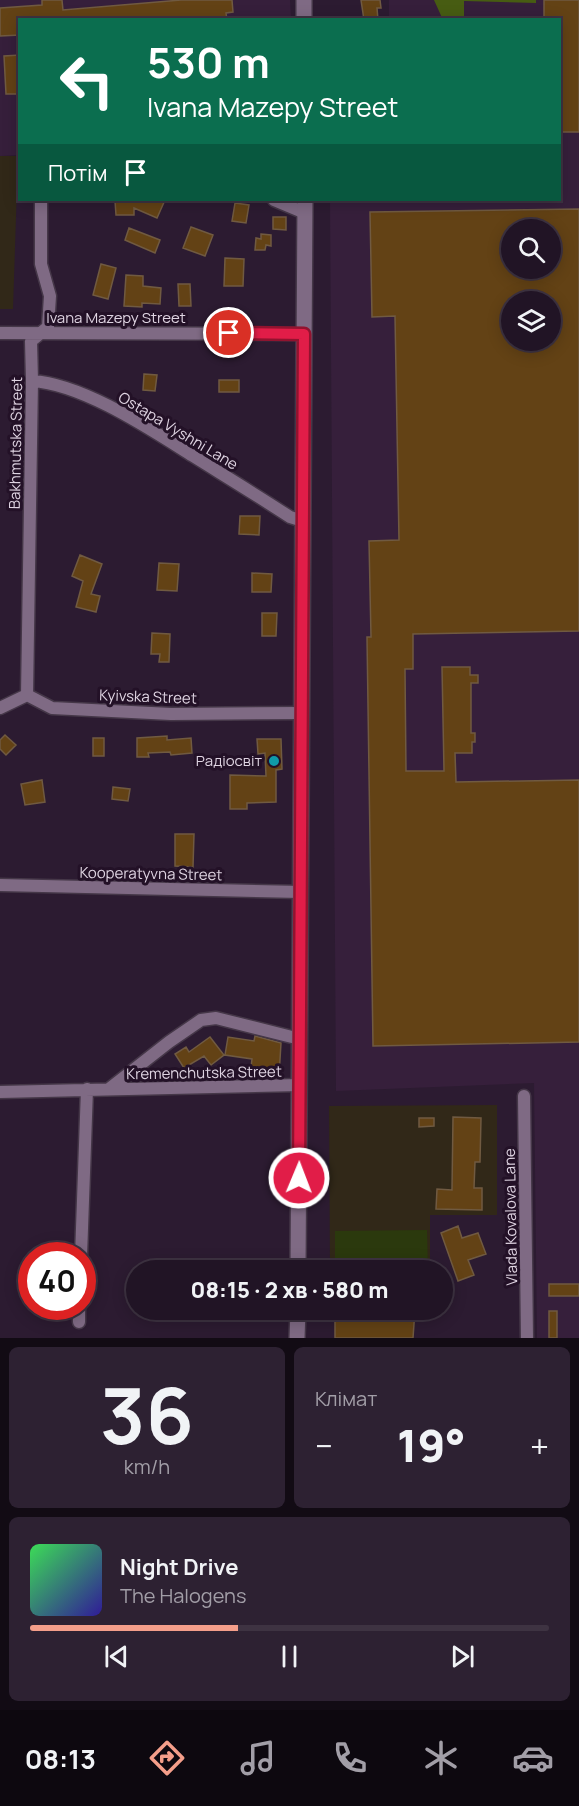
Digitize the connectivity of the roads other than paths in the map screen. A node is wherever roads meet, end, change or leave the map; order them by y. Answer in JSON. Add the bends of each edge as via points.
{"nodes":[{"id":1,"x":304,"y":0,"type":"edge"},
{"id":2,"x":304,"y":18,"type":"edge"},
{"id":3,"x":41,"y":201,"type":"edge"},
{"id":4,"x":279,"y":201,"type":"edge"},
{"id":5,"x":305,"y":206,"type":"edge"},
{"id":6,"x":0,"y":333,"type":"edge"},
{"id":7,"x":40,"y":333,"type":"junction"},
{"id":8,"x":304,"y":334,"type":"junction"},
{"id":9,"x":32,"y":381,"type":"junction"},
{"id":10,"x":303,"y":521,"type":"junction"},
{"id":11,"x":27,"y":695,"type":"junction"},
{"id":12,"x":0,"y":708,"type":"edge"},
{"id":13,"x":301,"y":713,"type":"junction"},
{"id":14,"x":0,"y":885,"type":"edge"},
{"id":15,"x":301,"y":892,"type":"junction"},
{"id":16,"x":300,"y":1039,"type":"junction"},
{"id":17,"x":300,"y":1086,"type":"junction"},
{"id":18,"x":87,"y":1089,"type":"junction"},
{"id":19,"x":109,"y":1089,"type":"junction"},
{"id":20,"x":0,"y":1092,"type":"edge"},
{"id":21,"x":524,"y":1096,"type":"dead end"},
{"id":22,"x":82,"y":1242,"type":"edge"},
{"id":23,"x":298,"y":1260,"type":"edge"},
{"id":24,"x":298,"y":1320,"type":"edge"},
{"id":25,"x":297,"y":1338,"type":"edge"},
{"id":26,"x":527,"y":1338,"type":"edge"}],
"edges":[{"from":1,"to":2,"type":"street"},
{"from":3,"to":7,"type":"street","name":"Bakhmutska Street","via":[[41,264],[50,296],[48,327]]},
{"from":4,"to":5,"type":"street"},
{"from":5,"to":8,"type":"street"},
{"from":6,"to":7,"type":"street","name":"Ivana Mazepy Street"},
{"from":7,"to":8,"type":"street","name":"Ivana Mazepy Street"},
{"from":7,"to":9,"type":"street","name":"Bakhmutska Street","via":[[31,342]]},
{"from":8,"to":10,"type":"street"},
{"from":9,"to":10,"type":"street","name":"Ostapa Vyshni Lane","via":[[48,382],[109,406],[290,517]]},
{"from":9,"to":11,"type":"street","name":"Bakhmutska Street"},
{"from":10,"to":13,"type":"street"},
{"from":11,"to":12,"type":"street"},
{"from":11,"to":13,"type":"street","name":"Kyivska Street","via":[[52,708],[171,714]]},
{"from":13,"to":15,"type":"street"},
{"from":14,"to":15,"type":"street","name":"Kooperatyvna Street"},
{"from":15,"to":16,"type":"street"},
{"from":16,"to":17,"type":"street"},
{"from":16,"to":19,"type":"street","name":"Kremenchutska Street","via":[[216,1018],[201,1020]]},
{"from":17,"to":19,"type":"street","name":"Kremenchutska Street"},
{"from":17,"to":23,"type":"street"},
{"from":18,"to":19,"type":"street","name":"Kremenchutska Street"},
{"from":18,"to":20,"type":"street","name":"Kremenchutska Street"},
{"from":18,"to":22,"type":"street"},
{"from":21,"to":26,"type":"street","name":"Vlada Kovalova Lane"},
{"from":24,"to":25,"type":"street"}]}
